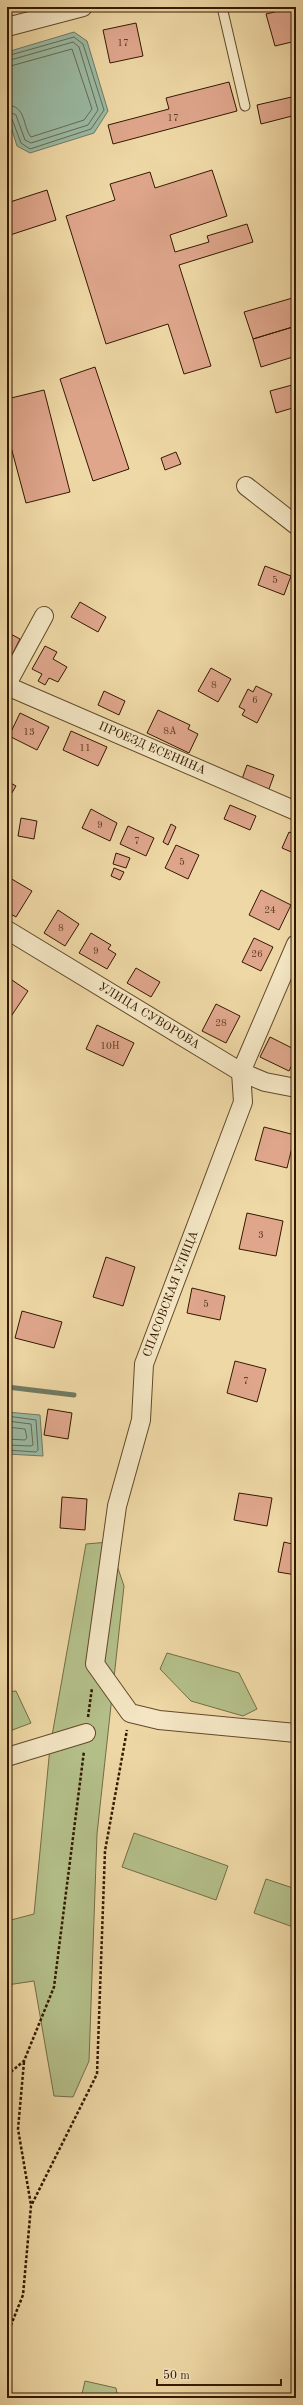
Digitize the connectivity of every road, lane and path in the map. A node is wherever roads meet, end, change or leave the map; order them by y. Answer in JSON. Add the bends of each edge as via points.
{"nodes":[{"id":1,"x":83,"y":7,"type":"edge"},
{"id":2,"x":222,"y":7,"type":"edge"},
{"id":3,"x":7,"y":27,"type":"edge"},
{"id":4,"x":245,"y":106,"type":"dead end"},
{"id":5,"x":246,"y":486,"type":"dead end"},
{"id":6,"x":296,"y":525,"type":"edge"},
{"id":7,"x":44,"y":616,"type":"dead end"},
{"id":8,"x":7,"y":685,"type":"edge"},
{"id":9,"x":296,"y":811,"type":"edge"},
{"id":10,"x":7,"y":930,"type":"edge"},
{"id":11,"x":296,"y":944,"type":"edge"},
{"id":12,"x":241,"y":1072,"type":"junction"},
{"id":13,"x":296,"y":1088,"type":"edge"},
{"id":14,"x":94,"y":1664,"type":"junction"},
{"id":15,"x":130,"y":1713,"type":"junction"},
{"id":16,"x":86,"y":1733,"type":"junction"},
{"id":17,"x":296,"y":1733,"type":"edge"},
{"id":18,"x":7,"y":1757,"type":"edge"},
{"id":19,"x":24,"y":2061,"type":"junction"},
{"id":20,"x":7,"y":2075,"type":"edge"},
{"id":21,"x":31,"y":2206,"type":"junction"},
{"id":22,"x":7,"y":2335,"type":"edge"}],
"edges":[{"from":1,"to":3,"type":"street"},
{"from":2,"to":4,"type":"lane"},
{"from":5,"to":6,"type":"street"},
{"from":7,"to":8,"type":"street"},
{"from":8,"to":9,"type":"street","name":"ПРОЕЗД ЕСЕНИНА"},
{"from":10,"to":12,"type":"street","name":"УЛИЦА СУВОРОВА"},
{"from":11,"to":12,"type":"street"},
{"from":12,"to":13,"type":"street","name":"УЛИЦА СУВОРОВА","via":[[265,1082]]},
{"from":12,"to":14,"type":"street","name":"СПАСОВСКАЯ УЛИЦА","via":[[242,1102],[144,1364],[141,1420],[117,1506]]},
{"from":14,"to":15,"type":"street"},
{"from":14,"to":16,"type":"path"},
{"from":15,"to":17,"type":"street","via":[[159,1720]]},
{"from":15,"to":21,"type":"path","via":[[105,1851],[97,2074]]},
{"from":16,"to":18,"type":"street"},
{"from":16,"to":19,"type":"path","via":[[54,1987]]},
{"from":19,"to":20,"type":"path"},
{"from":19,"to":21,"type":"path","via":[[18,2129]]},
{"from":21,"to":22,"type":"path","via":[[23,2295]]}]}
